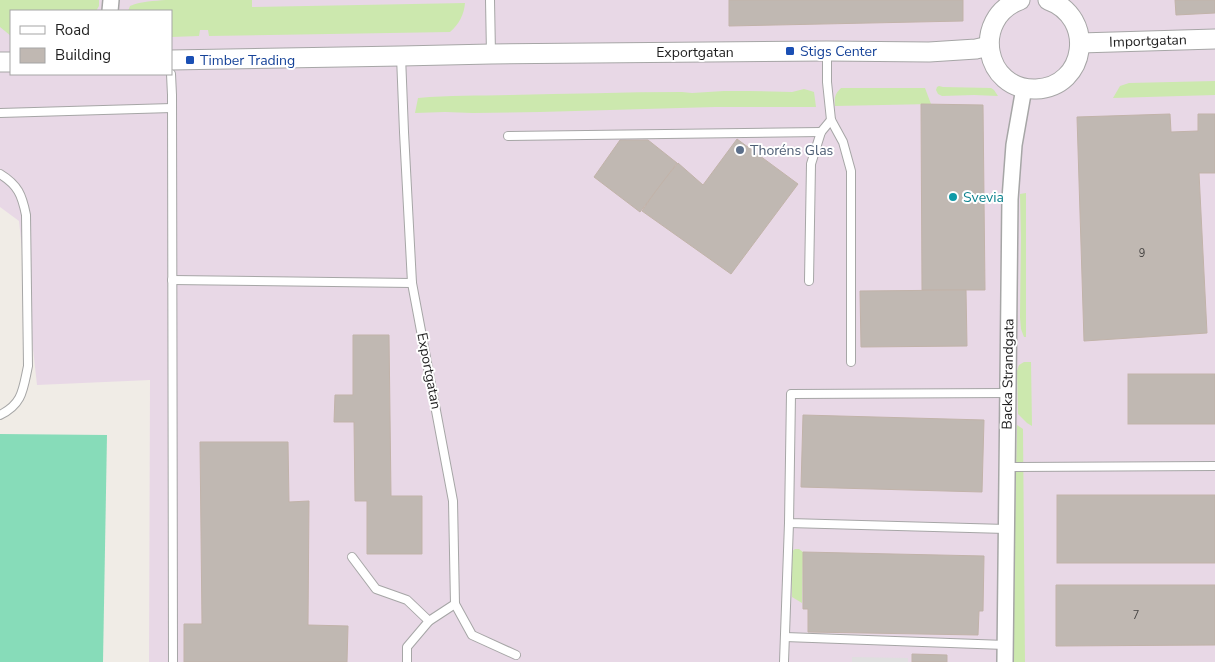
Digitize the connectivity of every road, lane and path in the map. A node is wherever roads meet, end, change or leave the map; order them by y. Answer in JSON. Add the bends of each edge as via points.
{"nodes":[{"id":1,"x":490,"y":0,"type":"edge"},
{"id":2,"x":1020,"y":0,"type":"edge"},
{"id":3,"x":1048,"y":0,"type":"edge"},
{"id":4,"x":1215,"y":39,"type":"edge"},
{"id":5,"x":1080,"y":43,"type":"junction"},
{"id":6,"x":989,"y":46,"type":"junction"},
{"id":7,"x":827,"y":51,"type":"junction"},
{"id":8,"x":491,"y":54,"type":"junction"},
{"id":9,"x":402,"y":56,"type":"junction"},
{"id":10,"x":172,"y":60,"type":"edge"},
{"id":11,"x":171,"y":75,"type":"edge"},
{"id":12,"x":1024,"y":88,"type":"junction"},
{"id":13,"x":172,"y":108,"type":"junction"},
{"id":14,"x":0,"y":113,"type":"edge"},
{"id":15,"x":830,"y":120,"type":"junction"},
{"id":16,"x":821,"y":132,"type":"junction"},
{"id":17,"x":508,"y":136,"type":"dead end"},
{"id":18,"x":0,"y":174,"type":"edge"},
{"id":19,"x":172,"y":280,"type":"junction"},
{"id":20,"x":808,"y":281,"type":"dead end"},
{"id":21,"x":412,"y":283,"type":"junction"},
{"id":22,"x":851,"y":362,"type":"dead end"},
{"id":23,"x":1008,"y":393,"type":"junction"},
{"id":24,"x":0,"y":415,"type":"edge"},
{"id":25,"x":1215,"y":466,"type":"edge"},
{"id":26,"x":1007,"y":467,"type":"junction"},
{"id":27,"x":789,"y":522,"type":"junction"},
{"id":28,"x":1006,"y":529,"type":"junction"},
{"id":29,"x":352,"y":557,"type":"dead end"},
{"id":30,"x":455,"y":604,"type":"junction"},
{"id":31,"x":429,"y":621,"type":"junction"},
{"id":32,"x":785,"y":637,"type":"junction"},
{"id":33,"x":1005,"y":646,"type":"junction"},
{"id":34,"x":516,"y":655,"type":"dead end"},
{"id":35,"x":173,"y":662,"type":"edge"},
{"id":36,"x":407,"y":662,"type":"edge"},
{"id":37,"x":784,"y":662,"type":"edge"},
{"id":38,"x":1005,"y":662,"type":"edge"}],
"edges":[{"from":1,"to":8,"type":"lane"},
{"from":2,"to":6,"type":"street","via":[[996,19],[990,32]]},
{"from":3,"to":5,"type":"street","via":[[1071,15],[1078,28]]},
{"from":4,"to":5,"type":"street","name":"Importgatan"},
{"from":5,"to":12,"type":"street","via":[[1076,63],[1063,79],[1045,88]]},
{"from":6,"to":7,"type":"street","name":"Exportgatan","via":[[929,52]]},
{"from":6,"to":12,"type":"street","via":[[992,61],[1000,73]]},
{"from":7,"to":8,"type":"street","name":"Exportgatan"},
{"from":7,"to":15,"type":"lane"},
{"from":8,"to":9,"type":"street","name":"Exportgatan"},
{"from":9,"to":10,"type":"street","name":"Exportgatan"},
{"from":9,"to":21,"type":"lane","name":"Exportgatan"},
{"from":11,"to":13,"type":"lane"},
{"from":12,"to":23,"type":"street","name":"Backa Strandgata","via":[[1014,144],[1010,199]]},
{"from":13,"to":14,"type":"lane"},
{"from":13,"to":19,"type":"lane"},
{"from":15,"to":16,"type":"lane"},
{"from":15,"to":22,"type":"lane","via":[[843,142],[851,171]]},
{"from":16,"to":17,"type":"lane"},
{"from":16,"to":20,"type":"lane","via":[[811,164]]},
{"from":18,"to":24,"type":"lane","via":[[18,189],[26,215],[28,356],[23,390],[15,406]]},
{"from":19,"to":21,"type":"lane"},
{"from":19,"to":35,"type":"lane"},
{"from":21,"to":30,"type":"lane","name":"Exportgatan","via":[[453,501]]},
{"from":23,"to":26,"type":"street","name":"Backa Strandgata"},
{"from":23,"to":27,"type":"lane","via":[[791,394]]},
{"from":25,"to":26,"type":"lane"},
{"from":26,"to":28,"type":"street","name":"Backa Strandgata"},
{"from":27,"to":28,"type":"lane"},
{"from":27,"to":32,"type":"lane"},
{"from":28,"to":33,"type":"street","name":"Backa Strandgata"},
{"from":29,"to":31,"type":"lane","via":[[376,589],[407,600]]},
{"from":30,"to":31,"type":"lane"},
{"from":30,"to":34,"type":"lane","via":[[472,635]]},
{"from":31,"to":36,"type":"lane","via":[[407,647]]},
{"from":32,"to":33,"type":"lane"},
{"from":32,"to":37,"type":"lane"},
{"from":33,"to":38,"type":"street","name":"Backa Strandgata"}]}
